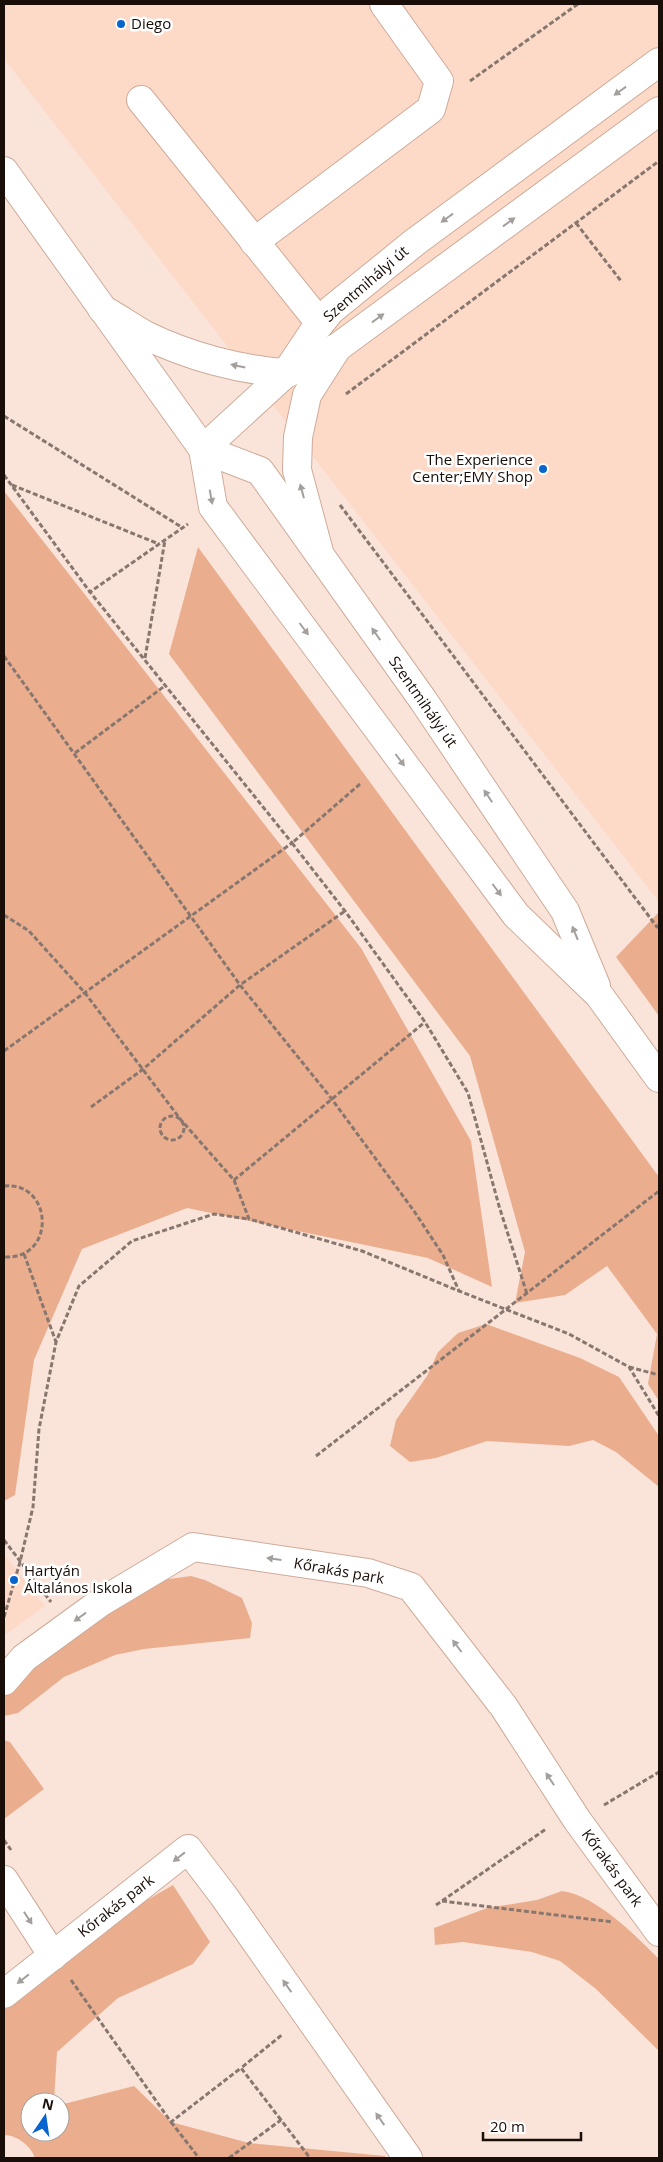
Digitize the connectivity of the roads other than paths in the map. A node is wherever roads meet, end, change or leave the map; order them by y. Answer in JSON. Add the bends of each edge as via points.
{"nodes":[{"id":1,"x":384,"y":4,"type":"edge"},
{"id":2,"x":659,"y":62,"type":"edge"},
{"id":3,"x":141,"y":100,"type":"dead end"},
{"id":4,"x":659,"y":112,"type":"edge"},
{"id":5,"x":4,"y":171,"type":"edge"},
{"id":6,"x":254,"y":242,"type":"junction"},
{"id":7,"x":102,"y":309,"type":"junction"},
{"id":8,"x":320,"y":324,"type":"junction"},
{"id":9,"x":338,"y":347,"type":"junction"},
{"id":10,"x":286,"y":374,"type":"junction"},
{"id":11,"x":203,"y":449,"type":"junction"},
{"id":12,"x":320,"y":555,"type":"junction"},
{"id":13,"x":600,"y":995,"type":"junction"},
{"id":14,"x":659,"y":1078,"type":"edge"},
{"id":15,"x":4,"y":1681,"type":"edge"},
{"id":16,"x":4,"y":1880,"type":"edge"},
{"id":17,"x":657,"y":1929,"type":"edge"},
{"id":18,"x":53,"y":1956,"type":"junction"},
{"id":19,"x":4,"y":1994,"type":"edge"},
{"id":20,"x":408,"y":2158,"type":"edge"}],
"edges":[{"from":1,"to":6,"type":"main road","via":[[440,81],[431,109]]},
{"from":2,"to":8,"type":"main road","name":"Szentmihályi út","one_way":true,"via":[[415,242],[331,310]]},
{"from":3,"to":6,"type":"main road"},
{"from":9,"to":4,"type":"main road","name":"Szentmihályi út","one_way":true},
{"from":5,"to":7,"type":"main road","name":"Szentmihályi út"},
{"from":6,"to":8,"type":"main road"},
{"from":10,"to":7,"type":"main road","one_way":true,"via":[[185,352],[145,335]]},
{"from":7,"to":11,"type":"main road","name":"Szentmihályi út"},
{"from":8,"to":10,"type":"main road","name":"Szentmihályi út"},
{"from":9,"to":10,"type":"main road","name":"Szentmihályi út"},
{"from":12,"to":9,"type":"main road","one_way":true,"via":[[297,470],[298,437],[307,395]]},
{"from":10,"to":11,"type":"main road"},
{"from":11,"to":12,"type":"main road","name":"Szentmihályi út","via":[[260,471]]},
{"from":11,"to":13,"type":"main road","name":"Szentmihályi út","one_way":true,"via":[[213,507],[516,915]]},
{"from":13,"to":12,"type":"main road","name":"Szentmihályi út","one_way":true,"via":[[565,911],[423,700]]},
{"from":13,"to":14,"type":"main road","name":"Szentmihályi út"},
{"from":17,"to":15,"type":"main road","name":"Kőrakás park","one_way":true,"via":[[574,1816],[504,1707],[411,1587],[368,1573],[193,1548],[101,1602],[24,1658]]},
{"from":16,"to":18,"type":"main road","one_way":true},
{"from":18,"to":19,"type":"main road","name":"Kőrakás park","one_way":true},
{"from":20,"to":18,"type":"main road","name":"Kőrakás park","one_way":true,"via":[[188,1849]]}]}
